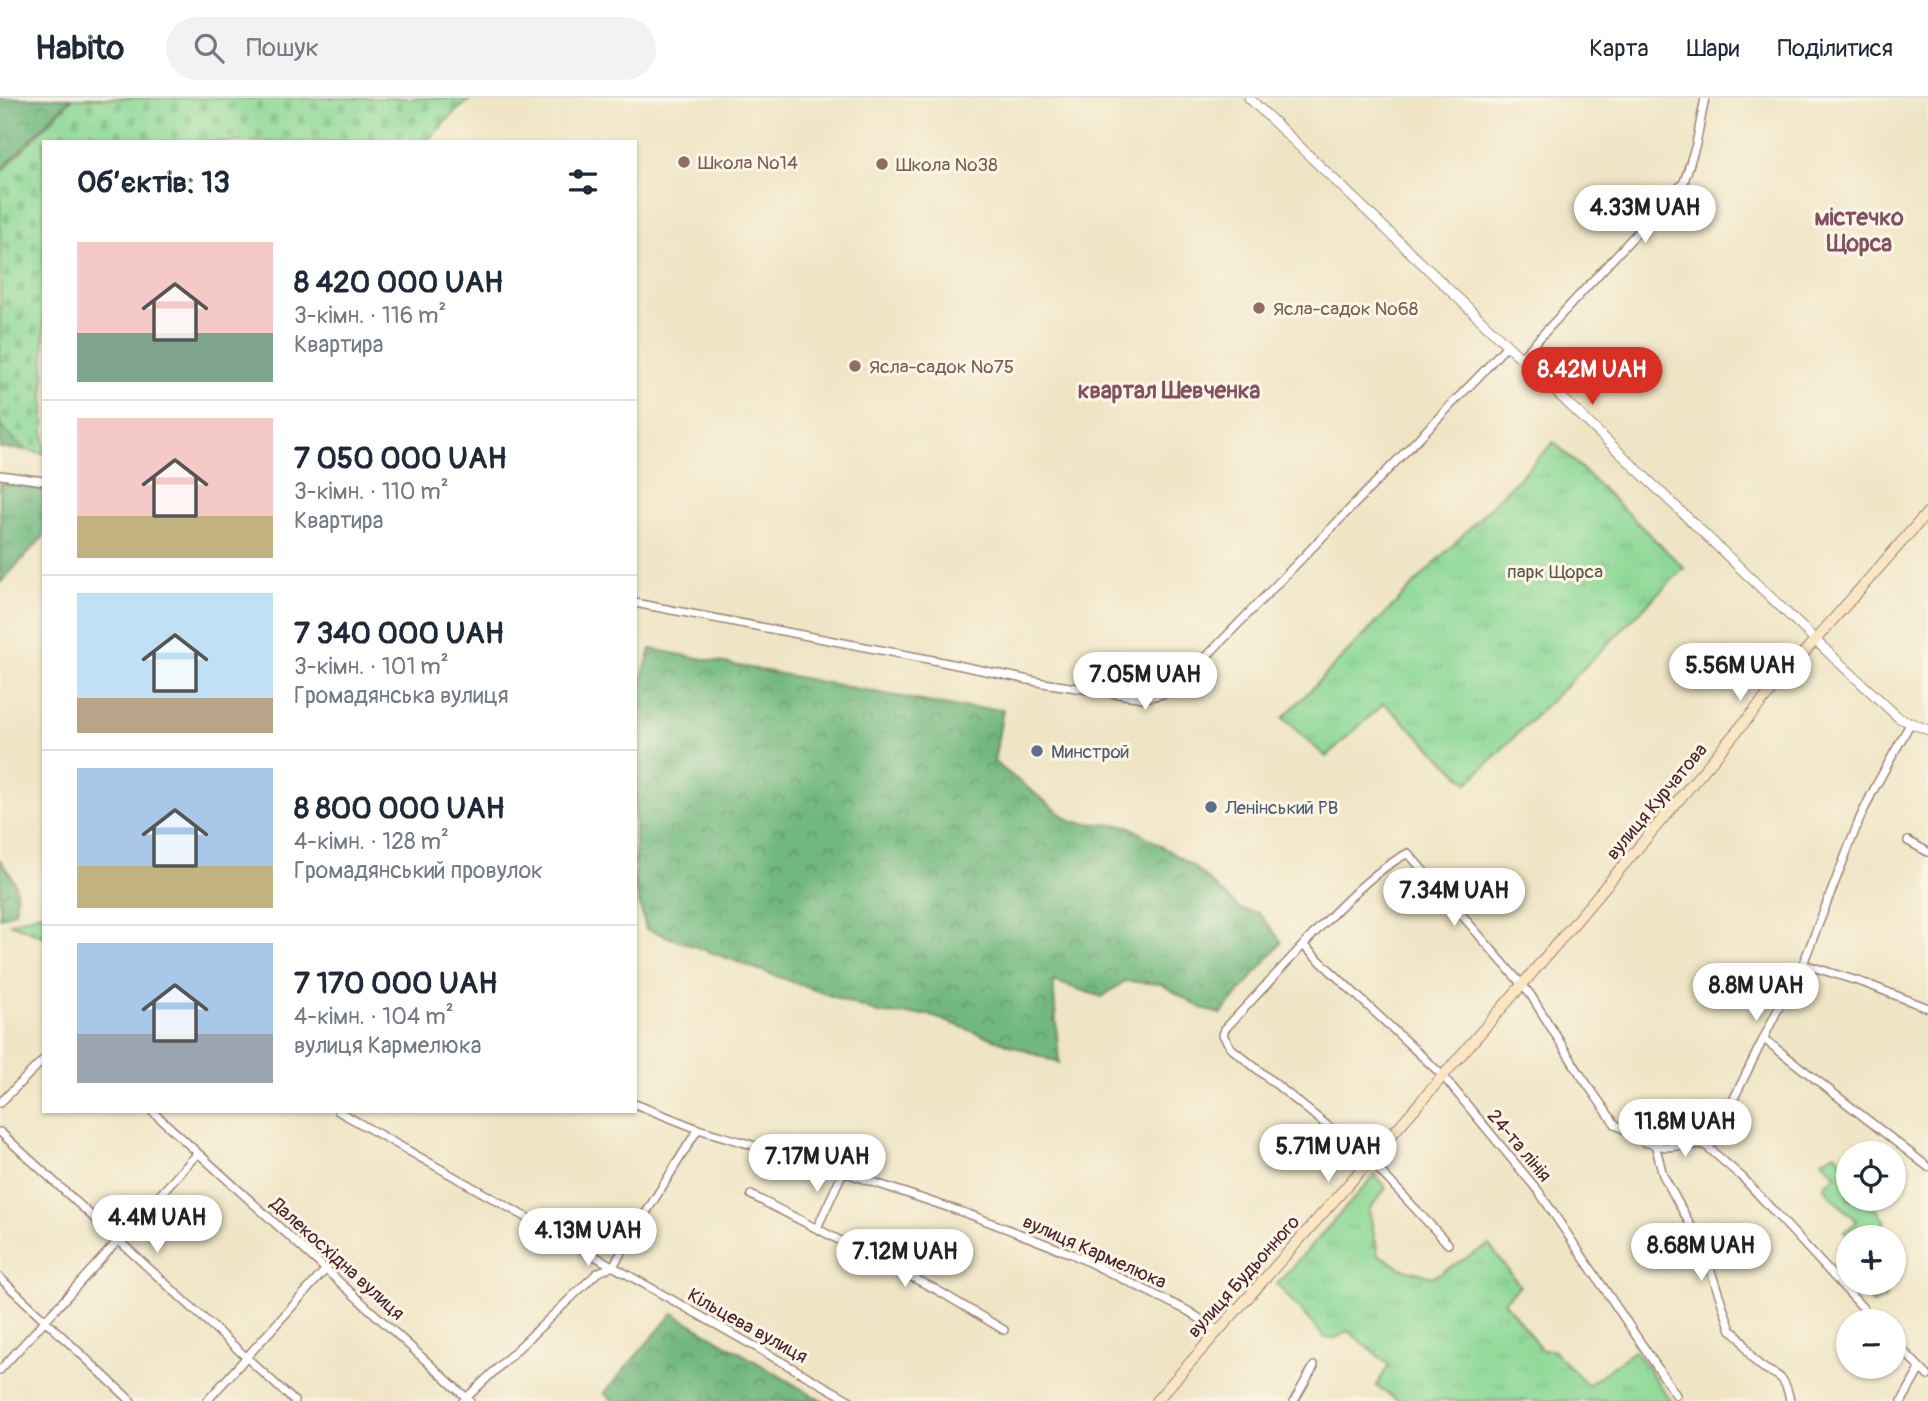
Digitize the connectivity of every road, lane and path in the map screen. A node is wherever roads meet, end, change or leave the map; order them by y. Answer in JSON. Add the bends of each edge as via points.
{"nodes":[{"id":1,"x":1249,"y":98,"type":"edge"},
{"id":2,"x":1705,"y":98,"type":"edge"},
{"id":3,"x":1507,"y":345,"type":"junction"},
{"id":4,"x":1521,"y":359,"type":"junction"},
{"id":5,"x":0,"y":475,"type":"edge"},
{"id":6,"x":42,"y":481,"type":"edge"},
{"id":7,"x":1928,"y":513,"type":"edge"},
{"id":8,"x":637,"y":603,"type":"edge"},
{"id":9,"x":1816,"y":641,"type":"junction"},
{"id":10,"x":1910,"y":724,"type":"junction"},
{"id":11,"x":1928,"y":730,"type":"edge"},
{"id":12,"x":1908,"y":841,"type":"dead end"},
{"id":13,"x":1928,"y":852,"type":"edge"},
{"id":14,"x":1303,"y":945,"type":"junction"},
{"id":15,"x":1803,"y":964,"type":"junction"},
{"id":16,"x":1521,"y":986,"type":"junction"},
{"id":17,"x":1928,"y":1008,"type":"edge"},
{"id":18,"x":1763,"y":1039,"type":"junction"},
{"id":19,"x":42,"y":1061,"type":"edge"},
{"id":20,"x":1443,"y":1076,"type":"junction"},
{"id":21,"x":0,"y":1104,"type":"edge"},
{"id":22,"x":637,"y":1105,"type":"edge"},
{"id":23,"x":154,"y":1113,"type":"edge"},
{"id":24,"x":342,"y":1113,"type":"edge"},
{"id":25,"x":698,"y":1129,"type":"junction"},
{"id":26,"x":0,"y":1132,"type":"edge"},
{"id":27,"x":1655,"y":1144,"type":"junction"},
{"id":28,"x":1709,"y":1149,"type":"junction"},
{"id":29,"x":198,"y":1153,"type":"junction"},
{"id":30,"x":1370,"y":1160,"type":"junction"},
{"id":31,"x":1928,"y":1167,"type":"edge"},
{"id":32,"x":843,"y":1172,"type":"junction"},
{"id":33,"x":751,"y":1195,"type":"dead end"},
{"id":34,"x":817,"y":1228,"type":"junction"},
{"id":35,"x":119,"y":1240,"type":"junction"},
{"id":36,"x":1448,"y":1244,"type":"dead end"},
{"id":37,"x":614,"y":1266,"type":"junction"},
{"id":38,"x":327,"y":1268,"type":"junction"},
{"id":39,"x":0,"y":1278,"type":"edge"},
{"id":40,"x":1864,"y":1309,"type":"edge"},
{"id":41,"x":44,"y":1321,"type":"junction"},
{"id":42,"x":1004,"y":1330,"type":"dead end"},
{"id":43,"x":1217,"y":1330,"type":"junction"},
{"id":44,"x":1906,"y":1354,"type":"edge"},
{"id":45,"x":247,"y":1358,"type":"junction"},
{"id":46,"x":1314,"y":1366,"type":"dead end"},
{"id":47,"x":1920,"y":1369,"type":"junction"},
{"id":48,"x":0,"y":1370,"type":"edge"},
{"id":49,"x":1928,"y":1376,"type":"edge"},
{"id":50,"x":1676,"y":1395,"type":"dead end"},
{"id":51,"x":467,"y":1400,"type":"edge"},
{"id":52,"x":1159,"y":1400,"type":"edge"},
{"id":53,"x":131,"y":1401,"type":"edge"},
{"id":54,"x":207,"y":1401,"type":"edge"},
{"id":55,"x":294,"y":1401,"type":"edge"},
{"id":56,"x":851,"y":1401,"type":"edge"},
{"id":57,"x":1293,"y":1401,"type":"edge"},
{"id":58,"x":1790,"y":1401,"type":"edge"},
{"id":59,"x":1902,"y":1401,"type":"edge"}],
"edges":[{"from":1,"to":3,"type":"street"},
{"from":2,"to":4,"type":"street","via":[[1684,182]]},
{"from":3,"to":4,"type":"street"},
{"from":3,"to":8,"type":"street","via":[[1172,692],[1144,698],[1043,683]]},
{"from":4,"to":9,"type":"street"},
{"from":5,"to":6,"type":"street"},
{"from":7,"to":9,"type":"main road","name":"вулиця Курчатова"},
{"from":9,"to":10,"type":"street"},
{"from":9,"to":16,"type":"main road","name":"вулиця Курчатова"},
{"from":10,"to":11,"type":"street"},
{"from":10,"to":15,"type":"street","via":[[1872,791]]},
{"from":12,"to":13,"type":"street"},
{"from":14,"to":16,"type":"street","via":[[1367,882],[1408,853]]},
{"from":14,"to":20,"type":"street","name":"24-та лінія"},
{"from":14,"to":30,"type":"street","via":[[1223,1035],[1231,1048]]},
{"from":15,"to":17,"type":"street"},
{"from":15,"to":18,"type":"street"},
{"from":16,"to":20,"type":"main road","name":"вулиця Будьонного"},
{"from":16,"to":27,"type":"street","via":[[1615,1124]]},
{"from":18,"to":28,"type":"street"},
{"from":18,"to":31,"type":"street"},
{"from":19,"to":21,"type":"street"},
{"from":20,"to":30,"type":"main road","name":"вулиця Будьонного"},
{"from":20,"to":50,"type":"street","name":"24-та лінія","via":[[1539,1192]]},
{"from":22,"to":25,"type":"street","name":"вулиця Кармелюка"},
{"from":23,"to":29,"type":"street","name":"Далекосхідна вулиця"},
{"from":24,"to":37,"type":"street","name":"Кільцева вулиця"},
{"from":25,"to":32,"type":"street","name":"вулиця Кармелюка"},
{"from":25,"to":37,"type":"street"},
{"from":26,"to":35,"type":"street"},
{"from":27,"to":28,"type":"street","via":[[1704,1144]]},
{"from":27,"to":58,"type":"street","via":[[1663,1175],[1703,1248],[1731,1330],[1741,1336],[1755,1361],[1788,1387]]},
{"from":28,"to":40,"type":"street","via":[[1743,1178]]},
{"from":29,"to":35,"type":"street"},
{"from":29,"to":38,"type":"street","name":"Далекосхідна вулиця"},
{"from":30,"to":36,"type":"street"},
{"from":30,"to":43,"type":"main road","name":"вулиця Будьонного"},
{"from":32,"to":34,"type":"street"},
{"from":32,"to":43,"type":"street","name":"вулиця Кармелюка","via":[[1072,1254]]},
{"from":33,"to":34,"type":"street"},
{"from":34,"to":42,"type":"street"},
{"from":35,"to":41,"type":"street"},
{"from":35,"to":45,"type":"street"},
{"from":37,"to":51,"type":"street","via":[[597,1273]]},
{"from":37,"to":56,"type":"street","name":"Кільцева вулиця"},
{"from":38,"to":45,"type":"street"},
{"from":38,"to":51,"type":"street","name":"Далекосхідна вулиця"},
{"from":39,"to":41,"type":"street"},
{"from":41,"to":48,"type":"street"},
{"from":41,"to":53,"type":"street"},
{"from":43,"to":52,"type":"main road","name":"вулиця Будьонного"},
{"from":44,"to":47,"type":"street"},
{"from":45,"to":54,"type":"street"},
{"from":45,"to":55,"type":"street"},
{"from":46,"to":57,"type":"street"},
{"from":47,"to":49,"type":"street"},
{"from":47,"to":59,"type":"street"}]}
